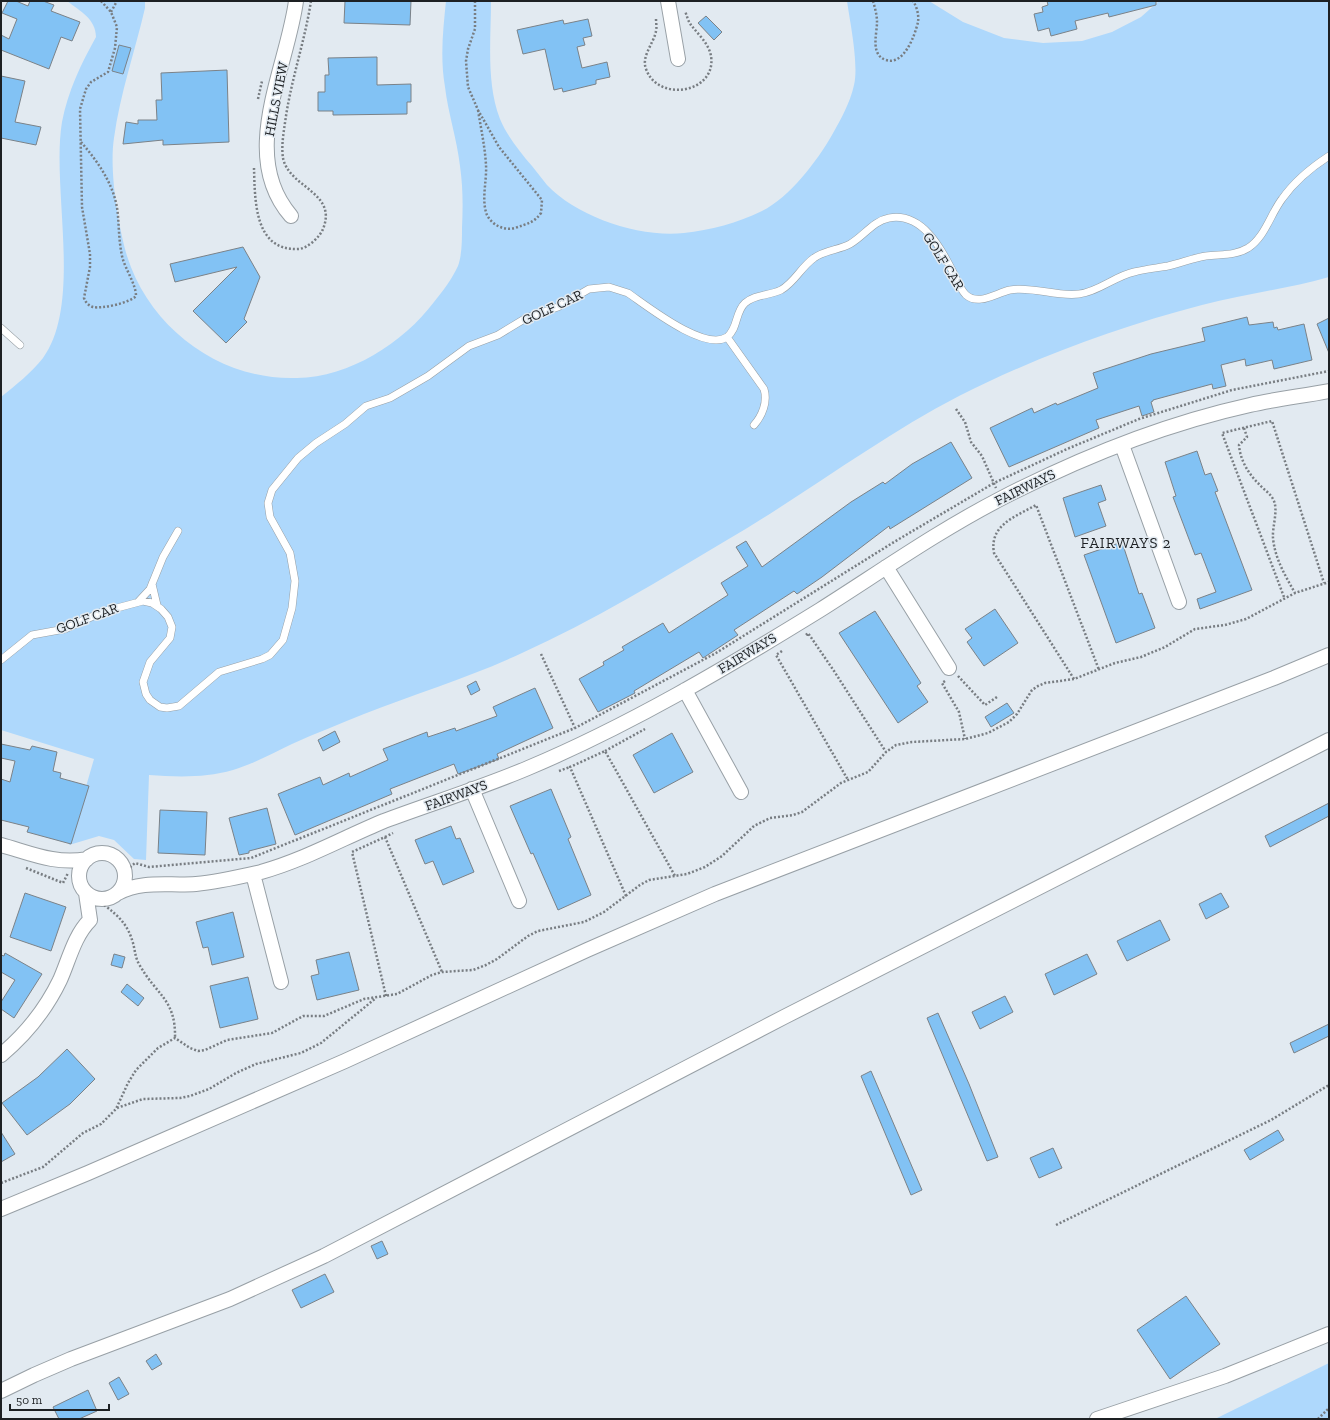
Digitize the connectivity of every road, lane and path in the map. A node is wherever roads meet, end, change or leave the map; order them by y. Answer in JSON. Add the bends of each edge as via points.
{"nodes":[{"id":1,"x":101,"y":1,"type":"edge"},
{"id":2,"x":117,"y":1,"type":"edge"},
{"id":3,"x":296,"y":1,"type":"edge"},
{"id":4,"x":311,"y":1,"type":"edge"},
{"id":5,"x":475,"y":1,"type":"edge"},
{"id":6,"x":668,"y":1,"type":"edge"},
{"id":7,"x":873,"y":1,"type":"edge"},
{"id":8,"x":913,"y":1,"type":"edge"},
{"id":9,"x":111,"y":12,"type":"junction"},
{"id":10,"x":678,"y":59,"type":"dead end"},
{"id":11,"x":263,"y":77,"type":"dead end"},
{"id":12,"x":257,"y":106,"type":"dead end"},
{"id":13,"x":478,"y":110,"type":"junction"},
{"id":14,"x":81,"y":142,"type":"junction"},
{"id":15,"x":1329,"y":156,"type":"edge"},
{"id":16,"x":254,"y":162,"type":"dead end"},
{"id":17,"x":291,"y":216,"type":"dead end"},
{"id":18,"x":1,"y":328,"type":"edge"},
{"id":19,"x":726,"y":337,"type":"junction"},
{"id":20,"x":20,"y":345,"type":"dead end"},
{"id":21,"x":1329,"y":371,"type":"edge"},
{"id":22,"x":1329,"y":391,"type":"edge"},
{"id":23,"x":956,"y":409,"type":"dead end"},
{"id":24,"x":754,"y":425,"type":"dead end"},
{"id":25,"x":1244,"y":428,"type":"junction"},
{"id":26,"x":1122,"y":445,"type":"junction"},
{"id":27,"x":994,"y":483,"type":"junction"},
{"id":28,"x":1001,"y":498,"type":"junction"},
{"id":29,"x":178,"y":531,"type":"dead end"},
{"id":30,"x":886,"y":567,"type":"junction"},
{"id":31,"x":1329,"y":582,"type":"edge"},
{"id":32,"x":1324,"y":583,"type":"junction"},
{"id":33,"x":152,"y":584,"type":"junction"},
{"id":34,"x":1295,"y":592,"type":"junction"},
{"id":35,"x":1284,"y":597,"type":"junction"},
{"id":36,"x":138,"y":602,"type":"junction"},
{"id":37,"x":1179,"y":602,"type":"dead end"},
{"id":38,"x":157,"y":605,"type":"junction"},
{"id":39,"x":802,"y":638,"type":"dead end"},
{"id":40,"x":782,"y":650,"type":"dead end"},
{"id":41,"x":541,"y":654,"type":"dead end"},
{"id":42,"x":1329,"y":655,"type":"edge"},
{"id":43,"x":1,"y":660,"type":"edge"},
{"id":44,"x":1099,"y":670,"type":"junction"},
{"id":45,"x":949,"y":675,"type":"junction"},
{"id":46,"x":1074,"y":680,"type":"junction"},
{"id":47,"x":685,"y":690,"type":"junction"},
{"id":48,"x":997,"y":697,"type":"dead end"},
{"id":49,"x":575,"y":728,"type":"junction"},
{"id":50,"x":964,"y":739,"type":"junction"},
{"id":51,"x":1329,"y":740,"type":"edge"},
{"id":52,"x":582,"y":743,"type":"junction"},
{"id":53,"x":886,"y":752,"type":"junction"},
{"id":54,"x":589,"y":758,"type":"junction"},
{"id":55,"x":848,"y":780,"type":"junction"},
{"id":56,"x":472,"y":789,"type":"junction"},
{"id":57,"x":741,"y":792,"type":"dead end"},
{"id":58,"x":1,"y":845,"type":"edge"},
{"id":59,"x":87,"y":859,"type":"junction"},
{"id":60,"x":53,"y":861,"type":"junction"},
{"id":61,"x":23,"y":867,"type":"dead end"},
{"id":62,"x":125,"y":867,"type":"junction"},
{"id":63,"x":69,"y":872,"type":"junction"},
{"id":64,"x":253,"y":874,"type":"junction"},
{"id":65,"x":675,"y":876,"type":"junction"},
{"id":66,"x":152,"y":883,"type":"junction"},
{"id":67,"x":83,"y":888,"type":"junction"},
{"id":68,"x":626,"y":896,"type":"junction"},
{"id":69,"x":111,"y":899,"type":"junction"},
{"id":70,"x":519,"y":901,"type":"dead end"},
{"id":71,"x":80,"y":929,"type":"junction"},
{"id":72,"x":442,"y":972,"type":"junction"},
{"id":73,"x":280,"y":982,"type":"dead end"},
{"id":74,"x":386,"y":996,"type":"junction"},
{"id":75,"x":376,"y":997,"type":"junction"},
{"id":76,"x":175,"y":1038,"type":"junction"},
{"id":77,"x":1,"y":1055,"type":"edge"},
{"id":78,"x":1329,"y":1085,"type":"edge"},
{"id":79,"x":116,"y":1109,"type":"junction"},
{"id":80,"x":1,"y":1182,"type":"edge"},
{"id":81,"x":1,"y":1209,"type":"edge"},
{"id":82,"x":1056,"y":1225,"type":"dead end"},
{"id":83,"x":1329,"y":1334,"type":"edge"},
{"id":84,"x":1,"y":1391,"type":"edge"},
{"id":85,"x":1329,"y":1408,"type":"edge"},
{"id":86,"x":1097,"y":1419,"type":"edge"},
{"id":87,"x":1318,"y":1419,"type":"edge"}],
"edges":[{"from":1,"to":9,"type":"path"},
{"from":2,"to":9,"type":"path"},
{"from":3,"to":17,"type":"street","name":"HILLS VIEW","via":[[270,113],[267,144],[272,184]]},
{"from":4,"to":16,"type":"path","via":[[289,98],[282,147],[288,171],[295,180],[322,201],[325,215],[323,229],[314,241],[301,249],[287,249],[276,245],[268,237],[258,219]]},
{"from":5,"to":13,"type":"path","via":[[475,29],[468,49],[466,74],[468,87]]},
{"from":6,"to":10,"type":"street"},
{"from":7,"to":8,"type":"path","via":[[877,21],[876,49],[879,56],[894,61],[901,58],[906,51],[918,22]]},
{"from":9,"to":14,"type":"path","via":[[117,27],[115,48],[108,72],[91,82],[82,98],[79,120]]},
{"from":11,"to":12,"type":"path"},
{"from":13,"to":13,"type":"path","via":[[499,147],[542,200],[541,213],[532,222],[510,229],[497,226],[488,216],[485,203],[485,150]]},
{"from":14,"to":14,"type":"path","via":[[102,169],[113,193],[122,256],[126,272],[136,291],[136,296],[132,300],[95,307],[88,305],[84,298],[90,254],[82,207]]},
{"from":15,"to":19,"type":"lane","name":"GOLF CAR","via":[[1293,185],[1263,232],[1248,248],[1132,272],[1080,294],[1018,289],[982,300],[972,298],[961,288],[942,252],[926,230],[909,220],[890,218],[872,226],[850,244],[815,257],[783,289],[745,303],[733,329]]},
{"from":18,"to":20,"type":"lane"},
{"from":19,"to":24,"type":"lane","via":[[763,386],[765,393],[761,415]]},
{"from":19,"to":38,"type":"lane","name":"GOLF CAR","via":[[717,340],[690,332],[666,320],[628,293],[609,287],[594,288],[580,293],[558,307],[526,318],[498,336],[469,346],[416,383],[390,398],[366,406],[298,458],[269,496],[270,517],[287,547],[294,567],[293,602],[282,640],[270,654],[253,663],[219,672],[185,702],[173,708],[154,704],[143,688],[144,675],[150,662],[171,633],[170,622]]},
{"from":21,"to":27,"type":"path","via":[[1232,390],[1139,419],[1066,449]]},
{"from":22,"to":26,"type":"street","name":"FAIRWAYS","via":[[1251,405],[1150,434]]},
{"from":23,"to":27,"type":"path","via":[[965,422],[971,442],[982,456]]},
{"from":25,"to":32,"type":"path","via":[[1272,421]]},
{"from":25,"to":34,"type":"path","via":[[1247,437],[1239,445],[1240,452],[1250,474],[1273,499],[1275,505],[1272,527],[1275,551]]},
{"from":25,"to":35,"type":"path","via":[[1222,433]]},
{"from":26,"to":28,"type":"street","name":"FAIRWAYS"},
{"from":26,"to":37,"type":"street"},
{"from":27,"to":28,"type":"path"},
{"from":27,"to":49,"type":"path","via":[[716,653]]},
{"from":28,"to":30,"type":"street","name":"FAIRWAYS"},
{"from":29,"to":33,"type":"lane","via":[[163,557]]},
{"from":30,"to":45,"type":"street"},
{"from":30,"to":47,"type":"street","name":"FAIRWAYS","via":[[820,610]]},
{"from":31,"to":32,"type":"path"},
{"from":32,"to":34,"type":"path"},
{"from":33,"to":36,"type":"lane"},
{"from":33,"to":38,"type":"lane"},
{"from":34,"to":35,"type":"path"},
{"from":35,"to":44,"type":"path","via":[[1246,620],[1195,629],[1152,653],[1115,662]]},
{"from":36,"to":38,"type":"lane","name":"GOLF CAR"},
{"from":36,"to":43,"type":"lane","name":"GOLF CAR","via":[[102,612],[65,629],[32,635]]},
{"from":39,"to":53,"type":"path","via":[[808,634]]},
{"from":40,"to":55,"type":"path","via":[[776,655]]},
{"from":41,"to":49,"type":"path"},
{"from":42,"to":81,"type":"street","via":[[715,894],[345,1061]]},
{"from":44,"to":46,"type":"path"},
{"from":44,"to":46,"type":"path","via":[[1036,505],[1003,524],[997,530],[992,545],[994,553]]},
{"from":45,"to":48,"type":"path","via":[[956,674],[985,705]]},
{"from":45,"to":50,"type":"path","via":[[942,683],[959,712]]},
{"from":46,"to":50,"type":"path","via":[[1038,686],[1032,690],[1009,722],[988,733]]},
{"from":47,"to":52,"type":"street","name":"FAIRWAYS"},
{"from":47,"to":57,"type":"street"},
{"from":49,"to":52,"type":"path"},
{"from":49,"to":62,"type":"path","via":[[251,858],[149,867],[135,863]]},
{"from":50,"to":53,"type":"path","via":[[904,743]]},
{"from":51,"to":84,"type":"street","via":[[812,1002],[324,1256],[230,1299],[71,1359]]},
{"from":52,"to":54,"type":"path"},
{"from":52,"to":56,"type":"street","name":"FAIRWAYS"},
{"from":53,"to":55,"type":"path","via":[[868,772]]},
{"from":54,"to":65,"type":"path","via":[[605,751]]},
{"from":54,"to":68,"type":"path","via":[[570,767]]},
{"from":55,"to":65,"type":"path","via":[[802,812],[762,821],[706,867]]},
{"from":56,"to":64,"type":"street","name":"FAIRWAYS","via":[[382,822],[294,861]]},
{"from":56,"to":70,"type":"street"},
{"from":58,"to":60,"type":"street"},
{"from":59,"to":60,"type":"street"},
{"from":59,"to":62,"type":"street","via":[[99,853],[106,853]]},
{"from":59,"to":67,"type":"street","via":[[80,870]]},
{"from":60,"to":63,"type":"street"},
{"from":61,"to":63,"type":"path","via":[[63,883]]},
{"from":62,"to":66,"type":"street","via":[[139,878]]},
{"from":62,"to":69,"type":"street","via":[[122,889]]},
{"from":63,"to":67,"type":"street"},
{"from":64,"to":66,"type":"street","name":"FAIRWAYS","via":[[202,883]]},
{"from":64,"to":73,"type":"street"},
{"from":65,"to":68,"type":"path","via":[[649,880]]},
{"from":66,"to":69,"type":"street","via":[[131,887]]},
{"from":67,"to":69,"type":"street","via":[[98,899]]},
{"from":67,"to":71,"type":"street","via":[[90,920]]},
{"from":68,"to":72,"type":"path","via":[[604,912],[584,922],[538,931],[498,959],[474,970]]},
{"from":69,"to":71,"type":"street","via":[[93,922]]},
{"from":69,"to":76,"type":"path","via":[[130,935],[137,961],[170,1006]]},
{"from":71,"to":77,"type":"street","via":[[59,981],[46,1005],[30,1026]]},
{"from":72,"to":74,"type":"path","via":[[424,978],[397,994]]},
{"from":72,"to":74,"type":"path","via":[[385,837],[352,852]]},
{"from":74,"to":75,"type":"path"},
{"from":75,"to":76,"type":"path","via":[[356,1001],[332,1014],[303,1016],[272,1033],[227,1040],[204,1050],[190,1048]]},
{"from":75,"to":79,"type":"path","via":[[321,1043],[301,1053],[256,1064],[190,1096],[143,1099]]},
{"from":76,"to":79,"type":"path","via":[[158,1048],[136,1070]]},
{"from":78,"to":82,"type":"path","via":[[1271,1120]]},
{"from":79,"to":80,"type":"path","via":[[101,1124],[74,1140],[43,1167]]},
{"from":83,"to":86,"type":"street","via":[[1225,1376]]},
{"from":85,"to":87,"type":"path"}]}
